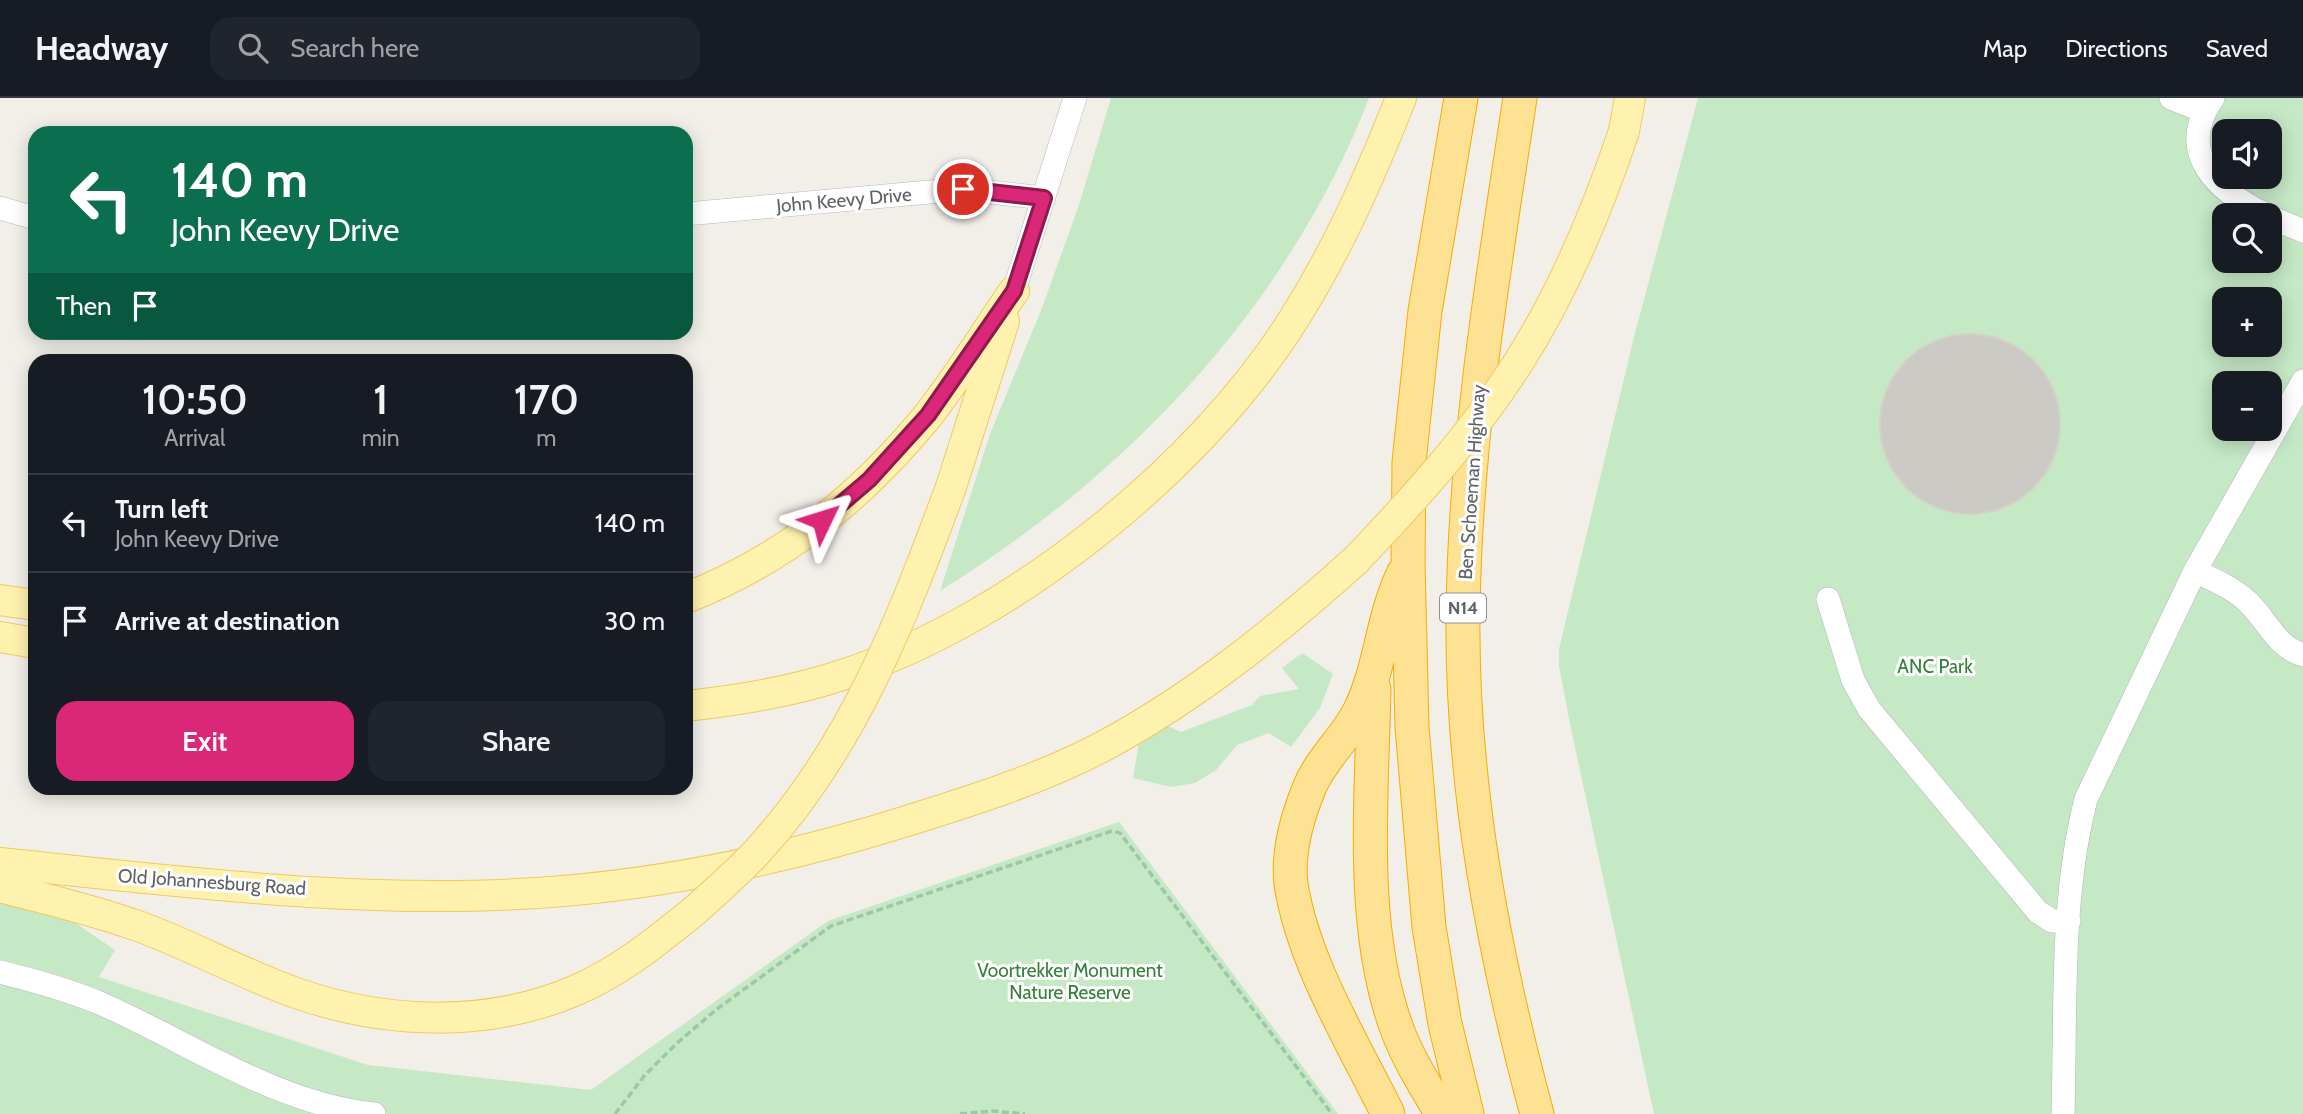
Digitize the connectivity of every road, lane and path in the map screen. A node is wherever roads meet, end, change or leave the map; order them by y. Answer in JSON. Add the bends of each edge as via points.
{"nodes":[{"id":1,"x":1075,"y":98,"type":"edge"},
{"id":2,"x":1401,"y":98,"type":"edge"},
{"id":3,"x":1461,"y":98,"type":"edge"},
{"id":4,"x":1520,"y":98,"type":"edge"},
{"id":5,"x":1630,"y":98,"type":"edge"},
{"id":6,"x":2171,"y":98,"type":"edge"},
{"id":7,"x":2208,"y":105,"type":"edge"},
{"id":8,"x":1044,"y":198,"type":"junction"},
{"id":9,"x":2241,"y":203,"type":"edge"},
{"id":10,"x":0,"y":208,"type":"edge"},
{"id":11,"x":693,"y":213,"type":"edge"},
{"id":12,"x":28,"y":216,"type":"edge"},
{"id":13,"x":2282,"y":222,"type":"edge"},
{"id":14,"x":2303,"y":232,"type":"edge"},
{"id":15,"x":1014,"y":291,"type":"junction"},
{"id":16,"x":2303,"y":381,"type":"edge"},
{"id":17,"x":1408,"y":562,"type":"junction"},
{"id":18,"x":2195,"y":571,"type":"junction"},
{"id":19,"x":0,"y":581,"type":"edge"},
{"id":20,"x":28,"y":585,"type":"edge"},
{"id":21,"x":693,"y":595,"type":"edge"},
{"id":22,"x":1828,"y":599,"type":"dead end"},
{"id":23,"x":0,"y":600,"type":"edge"},
{"id":24,"x":28,"y":605,"type":"edge"},
{"id":25,"x":0,"y":637,"type":"edge"},
{"id":26,"x":28,"y":642,"type":"edge"},
{"id":27,"x":2303,"y":655,"type":"edge"},
{"id":28,"x":1375,"y":671,"type":"junction"},
{"id":29,"x":693,"y":705,"type":"edge"},
{"id":30,"x":0,"y":863,"type":"edge"},
{"id":31,"x":0,"y":887,"type":"edge"},
{"id":32,"x":2069,"y":921,"type":"junction"},
{"id":33,"x":0,"y":972,"type":"edge"},
{"id":34,"x":374,"y":1114,"type":"edge"},
{"id":35,"x":615,"y":1114,"type":"edge"},
{"id":36,"x":960,"y":1114,"type":"edge"},
{"id":37,"x":1025,"y":1114,"type":"edge"},
{"id":38,"x":1332,"y":1114,"type":"edge"},
{"id":39,"x":1388,"y":1114,"type":"edge"},
{"id":40,"x":1442,"y":1114,"type":"edge"},
{"id":41,"x":1467,"y":1114,"type":"edge"},
{"id":42,"x":1537,"y":1114,"type":"edge"},
{"id":43,"x":2063,"y":1114,"type":"edge"}],
"edges":[{"from":1,"to":8,"type":"street"},
{"from":2,"to":29,"type":"main road","via":[[1357,206],[1295,318],[1241,391],[1166,472],[1022,587],[928,640],[842,675],[752,699]]},
{"from":3,"to":17,"type":"highway","via":[[1425,311],[1409,462]]},
{"from":4,"to":42,"type":"highway","name":"Ben Schoeman Highway","number":"N14","via":[[1487,308],[1471,463],[1463,614],[1477,826],[1510,1012]]},
{"from":5,"to":30,"type":"main road","name":"Old Johannesburg Road","bridge":true,"via":[[1624,131],[1597,209],[1551,305],[1517,363],[1450,456],[1356,560],[1287,622],[1196,690],[1098,749],[982,797],[865,834],[710,870],[563,891],[424,896],[193,883]]},
{"from":6,"to":7,"type":"street"},
{"from":7,"to":9,"type":"street","via":[[2198,126],[2200,156],[2216,183]]},
{"from":8,"to":11,"type":"street","name":"John Keevy Drive","via":[[963,189]]},
{"from":8,"to":15,"type":"street"},
{"from":10,"to":12,"type":"street"},
{"from":13,"to":14,"type":"street"},
{"from":15,"to":21,"type":"main road","via":[[928,415],[869,480],[769,560]]},
{"from":15,"to":31,"type":"main road","bridge":true,"via":[[951,487],[901,622],[837,746],[756,853],[648,949],[575,991],[503,1013],[430,1018],[368,1012],[300,994],[140,927]]},
{"from":16,"to":18,"type":"street"},
{"from":17,"to":28,"type":"highway","via":[[1392,596]]},
{"from":17,"to":41,"type":"highway","via":[[1412,727],[1429,927],[1445,1024]]},
{"from":18,"to":27,"type":"street","via":[[2231,589],[2249,603],[2283,645]]},
{"from":18,"to":32,"type":"street","via":[[2086,799],[2078,828]]},
{"from":19,"to":20,"type":"main road"},
{"from":22,"to":32,"type":"street","via":[[1853,680],[1869,709],[2038,912],[2052,921]]},
{"from":23,"to":24,"type":"main road"},
{"from":25,"to":26,"type":"main road"},
{"from":28,"to":39,"type":"highway","via":[[1359,712],[1311,783],[1291,852],[1291,883],[1307,943]]},
{"from":28,"to":40,"type":"highway","via":[[1373,896],[1384,982],[1397,1030]]},
{"from":32,"to":43,"type":"street"},
{"from":33,"to":34,"type":"street","via":[[101,1003],[315,1103]]},
{"from":35,"to":38,"type":"path","via":[[645,1074],[676,1044],[831,926],[1112,831],[1120,833]]},
{"from":36,"to":37,"type":"path"}]}
